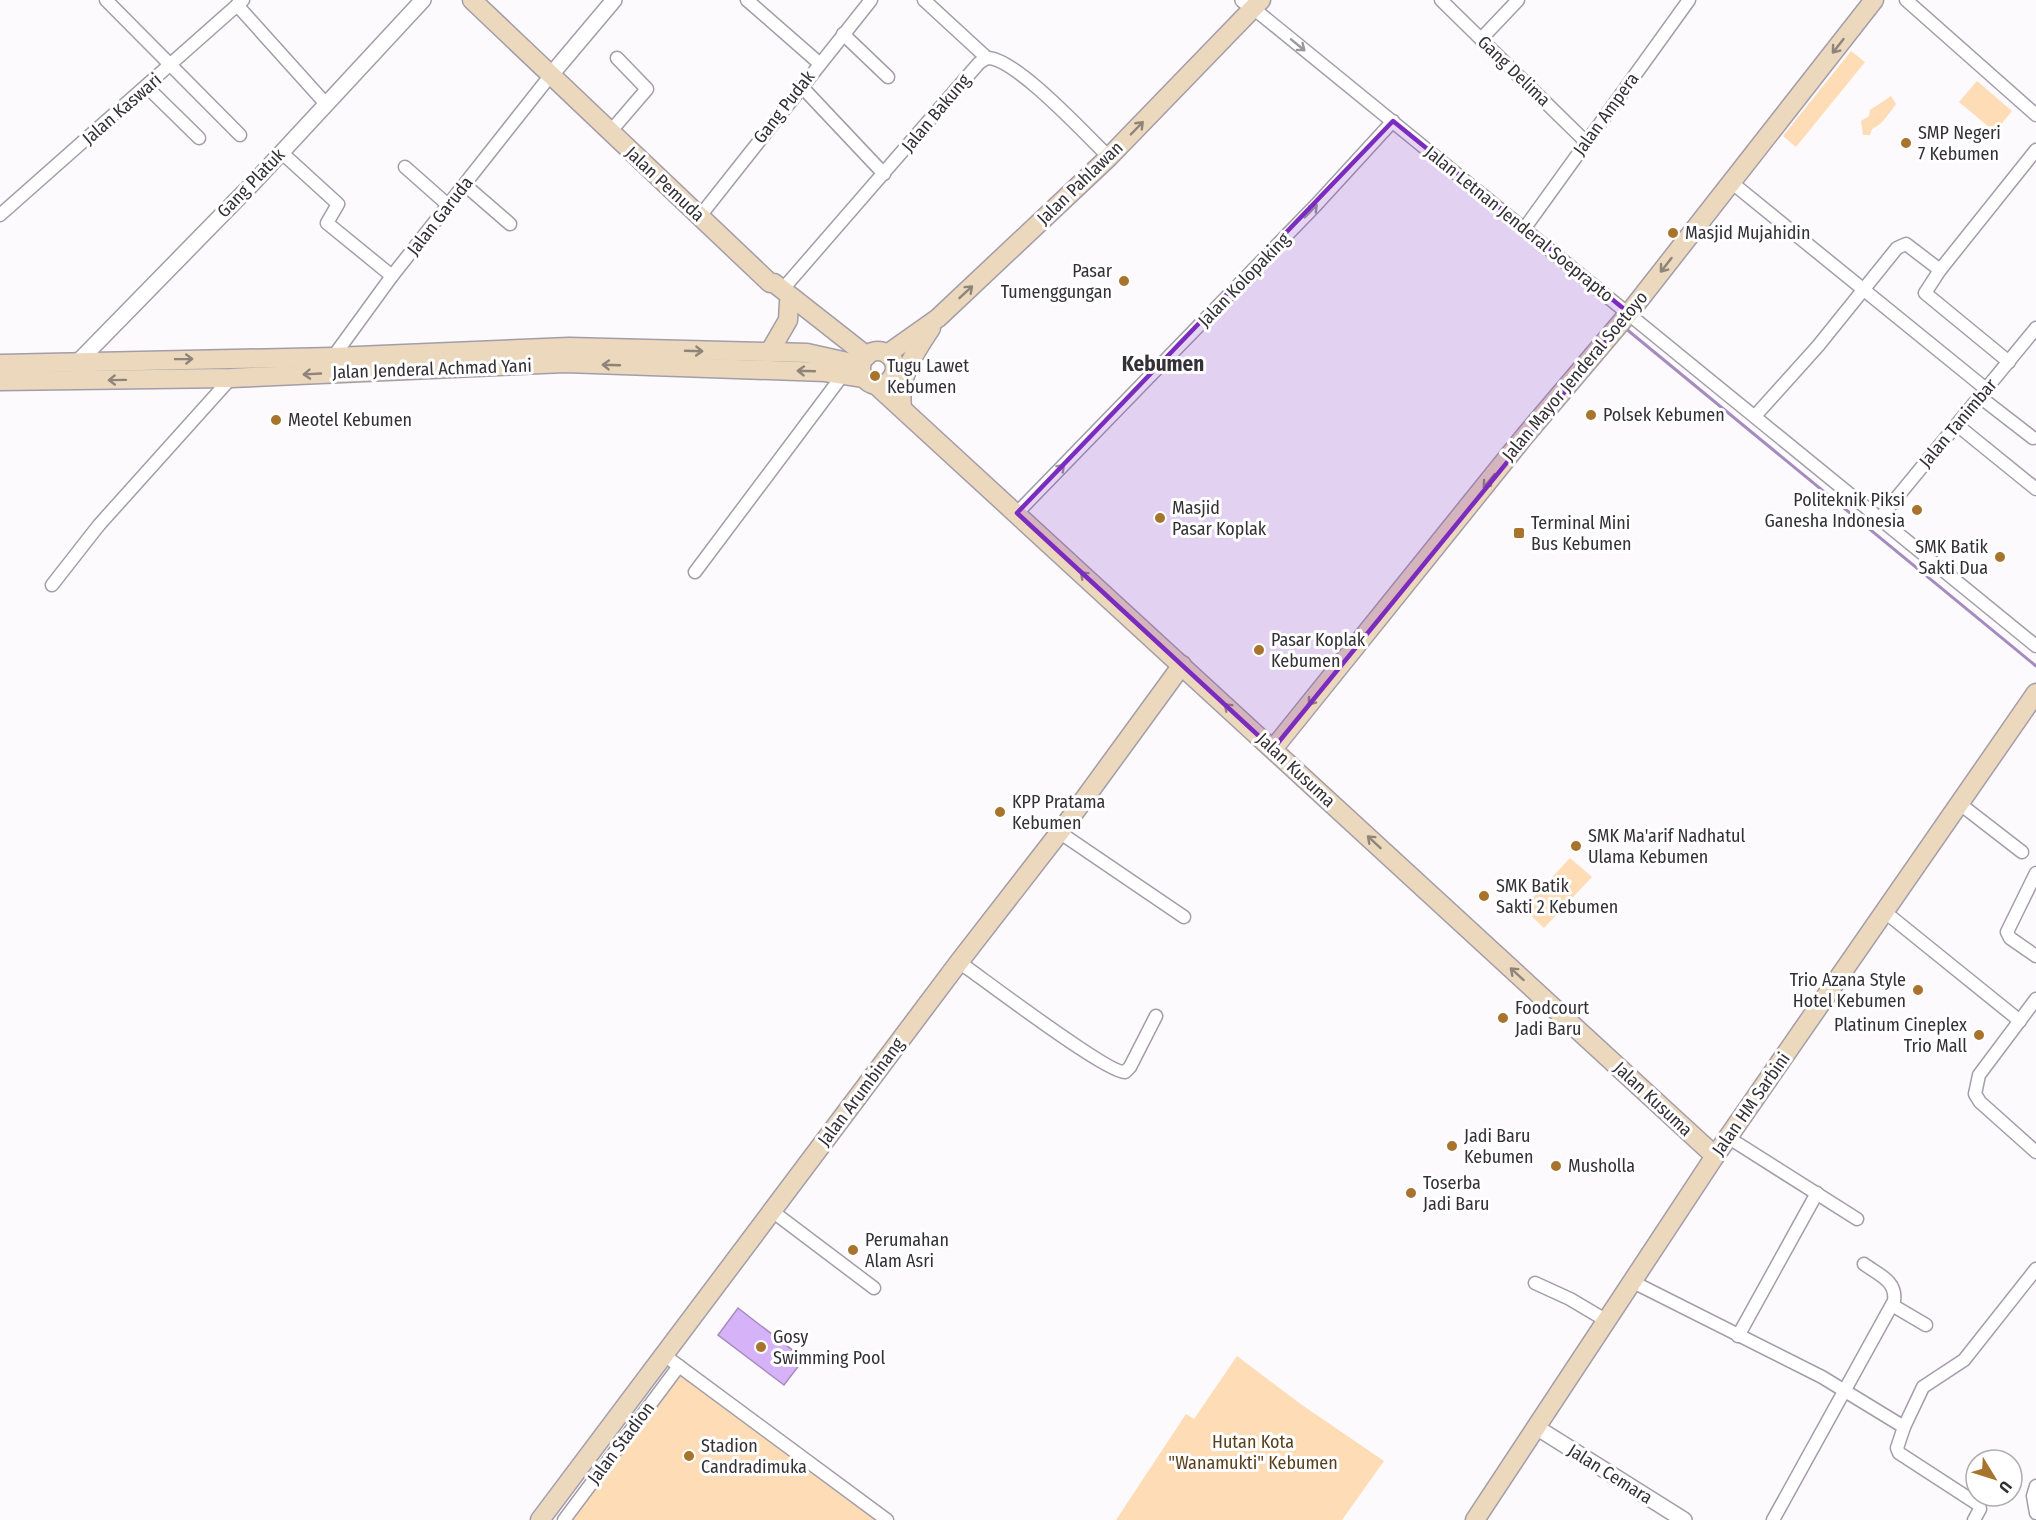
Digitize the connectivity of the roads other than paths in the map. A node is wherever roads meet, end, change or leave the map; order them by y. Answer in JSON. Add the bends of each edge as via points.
{"nodes":[{"id":1,"x":106,"y":0,"type":"edge"},
{"id":2,"x":423,"y":0,"type":"edge"},
{"id":3,"x":472,"y":0,"type":"edge"},
{"id":4,"x":614,"y":0,"type":"edge"},
{"id":5,"x":747,"y":0,"type":"edge"},
{"id":6,"x":871,"y":0,"type":"edge"},
{"id":7,"x":924,"y":0,"type":"edge"},
{"id":8,"x":1441,"y":0,"type":"edge"},
{"id":9,"x":1518,"y":0,"type":"edge"},
{"id":10,"x":1689,"y":0,"type":"edge"},
{"id":11,"x":1874,"y":0,"type":"edge"},
{"id":12,"x":1906,"y":0,"type":"edge"},
{"id":13,"x":240,"y":3,"type":"edge"},
{"id":14,"x":1252,"y":3,"type":"edge"},
{"id":15,"x":843,"y":34,"type":"junction"},
{"id":16,"x":1481,"y":39,"type":"junction"},
{"id":17,"x":617,"y":58,"type":"dead end"},
{"id":18,"x":987,"y":58,"type":"junction"},
{"id":19,"x":819,"y":63,"type":"junction"},
{"id":20,"x":172,"y":65,"type":"junction"},
{"id":21,"x":550,"y":76,"type":"junction"},
{"id":22,"x":888,"y":77,"type":"dead end"},
{"id":23,"x":801,"y":86,"type":"junction"},
{"id":24,"x":147,"y":87,"type":"junction"},
{"id":25,"x":326,"y":105,"type":"junction"},
{"id":26,"x":2036,"y":116,"type":"edge"},
{"id":27,"x":1393,"y":122,"type":"junction"},
{"id":28,"x":610,"y":132,"type":"junction"},
{"id":29,"x":240,"y":135,"type":"dead end"},
{"id":30,"x":199,"y":138,"type":"dead end"},
{"id":31,"x":1586,"y":142,"type":"junction"},
{"id":32,"x":2036,"y":150,"type":"edge"},
{"id":33,"x":281,"y":152,"type":"junction"},
{"id":34,"x":1109,"y":157,"type":"junction"},
{"id":35,"x":405,"y":167,"type":"dead end"},
{"id":36,"x":884,"y":174,"type":"junction"},
{"id":37,"x":1731,"y":182,"type":"junction"},
{"id":38,"x":465,"y":185,"type":"junction"},
{"id":39,"x":448,"y":205,"type":"junction"},
{"id":40,"x":0,"y":216,"type":"edge"},
{"id":41,"x":700,"y":216,"type":"junction"},
{"id":42,"x":510,"y":224,"type":"dead end"},
{"id":43,"x":1524,"y":229,"type":"junction"},
{"id":44,"x":1940,"y":270,"type":"junction"},
{"id":45,"x":392,"y":276,"type":"junction"},
{"id":46,"x":1864,"y":289,"type":"junction"},
{"id":47,"x":780,"y":292,"type":"junction"},
{"id":48,"x":1629,"y":313,"type":"junction"},
{"id":49,"x":938,"y":318,"type":"junction"},
{"id":50,"x":2036,"y":328,"type":"edge"},
{"id":51,"x":769,"y":353,"type":"junction"},
{"id":52,"x":887,"y":354,"type":"junction"},
{"id":53,"x":333,"y":357,"type":"junction"},
{"id":54,"x":2009,"y":362,"type":"junction"},
{"id":55,"x":76,"y":363,"type":"junction"},
{"id":56,"x":0,"y":364,"type":"edge"},
{"id":57,"x":866,"y":369,"type":"junction"},
{"id":58,"x":842,"y":376,"type":"junction"},
{"id":59,"x":231,"y":378,"type":"junction"},
{"id":60,"x":0,"y":381,"type":"edge"},
{"id":61,"x":1983,"y":393,"type":"junction"},
{"id":62,"x":902,"y":408,"type":"junction"},
{"id":63,"x":1755,"y":416,"type":"junction"},
{"id":64,"x":1957,"y":424,"type":"junction"},
{"id":65,"x":2033,"y":438,"type":"dead end"},
{"id":66,"x":2036,"y":489,"type":"edge"},
{"id":67,"x":1017,"y":513,"type":"junction"},
{"id":68,"x":1880,"y":518,"type":"junction"},
{"id":69,"x":695,"y":572,"type":"dead end"},
{"id":70,"x":52,"y":585,"type":"dead end"},
{"id":71,"x":2036,"y":646,"type":"edge"},
{"id":72,"x":1182,"y":665,"type":"junction"},
{"id":73,"x":2036,"y":693,"type":"edge"},
{"id":74,"x":1273,"y":749,"type":"junction"},
{"id":75,"x":1960,"y":804,"type":"junction"},
{"id":76,"x":1059,"y":832,"type":"junction"},
{"id":77,"x":2022,"y":852,"type":"dead end"},
{"id":78,"x":2036,"y":873,"type":"edge"},
{"id":79,"x":1885,"y":912,"type":"junction"},
{"id":80,"x":1184,"y":917,"type":"dead end"},
{"id":81,"x":2036,"y":956,"type":"edge"},
{"id":82,"x":959,"y":962,"type":"junction"},
{"id":83,"x":2036,"y":999,"type":"edge"},
{"id":84,"x":1156,"y":1016,"type":"dead end"},
{"id":85,"x":2020,"y":1021,"type":"junction"},
{"id":86,"x":1729,"y":1138,"type":"junction"},
{"id":87,"x":2036,"y":1152,"type":"edge"},
{"id":88,"x":1715,"y":1156,"type":"junction"},
{"id":89,"x":1817,"y":1193,"type":"junction"},
{"id":90,"x":772,"y":1210,"type":"junction"},
{"id":91,"x":1857,"y":1219,"type":"dead end"},
{"id":92,"x":1864,"y":1264,"type":"dead end"},
{"id":93,"x":2036,"y":1269,"type":"edge"},
{"id":94,"x":1633,"y":1282,"type":"junction"},
{"id":95,"x":1535,"y":1283,"type":"dead end"},
{"id":96,"x":874,"y":1288,"type":"dead end"},
{"id":97,"x":1892,"y":1305,"type":"junction"},
{"id":98,"x":1607,"y":1321,"type":"junction"},
{"id":99,"x":1926,"y":1325,"type":"dead end"},
{"id":100,"x":1738,"y":1336,"type":"junction"},
{"id":101,"x":664,"y":1355,"type":"junction"},
{"id":102,"x":679,"y":1366,"type":"junction"},
{"id":103,"x":1844,"y":1389,"type":"junction"},
{"id":104,"x":1536,"y":1427,"type":"junction"},
{"id":105,"x":1904,"y":1427,"type":"junction"},
{"id":106,"x":2036,"y":1486,"type":"edge"},
{"id":107,"x":2036,"y":1513,"type":"edge"},
{"id":108,"x":540,"y":1520,"type":"edge"},
{"id":109,"x":564,"y":1520,"type":"edge"},
{"id":110,"x":887,"y":1520,"type":"edge"},
{"id":111,"x":1475,"y":1520,"type":"edge"},
{"id":112,"x":1684,"y":1520,"type":"edge"},
{"id":113,"x":1773,"y":1520,"type":"edge"},
{"id":114,"x":1974,"y":1520,"type":"edge"}],
"edges":[{"from":1,"to":20,"type":"street"},
{"from":2,"to":25,"type":"street","name":"Gang Platuk"},
{"from":3,"to":21,"type":"main road","name":"Jalan Pemuda"},
{"from":4,"to":21,"type":"street"},
{"from":5,"to":19,"type":"street"},
{"from":6,"to":15,"type":"street","name":"Gang Pudak"},
{"from":7,"to":18,"type":"street"},
{"from":8,"to":16,"type":"street","name":"Gang Delima"},
{"from":9,"to":16,"type":"street"},
{"from":10,"to":31,"type":"street","name":"Jalan Ampera"},
{"from":11,"to":37,"type":"main road","name":"Jalan Mayor Jenderal Soetoyo","one_way":true},
{"from":12,"to":26,"type":"street"},
{"from":13,"to":20,"type":"street","name":"Jalan Kaswari"},
{"from":13,"to":25,"type":"street","via":[[250,20]]},
{"from":14,"to":27,"type":"street","name":"Jalan Letnan Jenderal Soeprapto","one_way":true},
{"from":34,"to":14,"type":"main road","name":"Jalan Pahlawan","one_way":true},
{"from":15,"to":19,"type":"street","name":"Gang Pudak"},
{"from":15,"to":22,"type":"street"},
{"from":16,"to":31,"type":"street","name":"Gang Delima"},
{"from":17,"to":28,"type":"street","via":[[647,88]]},
{"from":18,"to":34,"type":"street","via":[[1003,62],[1036,86]]},
{"from":18,"to":36,"type":"street","name":"Jalan Bakung"},
{"from":19,"to":23,"type":"street","name":"Gang Pudak"},
{"from":20,"to":24,"type":"street","name":"Jalan Kaswari"},
{"from":20,"to":29,"type":"street"},
{"from":21,"to":28,"type":"main road","name":"Jalan Pemuda"},
{"from":21,"to":38,"type":"street","name":"Jalan Garuda"},
{"from":23,"to":36,"type":"street"},
{"from":23,"to":41,"type":"street","name":"Gang Pudak"},
{"from":24,"to":30,"type":"street"},
{"from":24,"to":40,"type":"street","name":"Jalan Kaswari"},
{"from":25,"to":33,"type":"street","name":"Gang Platuk"},
{"from":27,"to":43,"type":"street","name":"Jalan Letnan Jenderal Soeprapto"},
{"from":67,"to":27,"type":"street","name":"Jalan Kolopaking","one_way":true},
{"from":28,"to":41,"type":"main road","name":"Jalan Pemuda"},
{"from":31,"to":43,"type":"street","name":"Jalan Ampera"},
{"from":32,"to":44,"type":"street"},
{"from":33,"to":45,"type":"street","via":[[338,204],[327,223]]},
{"from":33,"to":55,"type":"street","name":"Gang Platuk"},
{"from":49,"to":34,"type":"main road","name":"Jalan Pahlawan","one_way":true},
{"from":35,"to":39,"type":"street"},
{"from":36,"to":47,"type":"street","name":"Jalan Bakung"},
{"from":37,"to":46,"type":"street"},
{"from":37,"to":48,"type":"main road","name":"Jalan Mayor Jenderal Soetoyo","one_way":true},
{"from":38,"to":39,"type":"street","name":"Jalan Garuda"},
{"from":38,"to":42,"type":"street"},
{"from":39,"to":45,"type":"street","name":"Jalan Garuda"},
{"from":41,"to":47,"type":"main road","name":"Jalan Pemuda"},
{"from":43,"to":48,"type":"street","name":"Jalan Letnan Jenderal Soeprapto"},
{"from":44,"to":46,"type":"street","via":[[1903,244]]},
{"from":44,"to":54,"type":"street","via":[[1925,293]]},
{"from":45,"to":53,"type":"street","name":"Jalan Garuda"},
{"from":46,"to":61,"type":"street"},
{"from":46,"to":63,"type":"street"},
{"from":47,"to":51,"type":"main road","via":[[788,320]]},
{"from":47,"to":57,"type":"main road","name":"Jalan Pemuda"},
{"from":48,"to":63,"type":"street","name":"Jalan Letnan Jenderal Soeprapto"},
{"from":48,"to":74,"type":"main road","name":"Jalan Mayor Jenderal Soetoyo","one_way":true},
{"from":49,"to":52,"type":"main road","name":"Jalan Pahlawan"},
{"from":49,"to":62,"type":"main road","via":[[906,370],[900,392]]},
{"from":50,"to":54,"type":"street","name":"Jalan Tanimbar"},
{"from":53,"to":51,"type":"main road","name":"Jalan Jenderal Achmad Yani","one_way":true,"via":[[569,347]]},
{"from":51,"to":57,"type":"main road","name":"Jalan Jenderal Achmad Yani","via":[[807,353]]},
{"from":52,"to":57,"type":"main road","via":[[877,351]]},
{"from":52,"to":57,"type":"main road","via":[[894,362],[895,372],[886,383]]},
{"from":55,"to":53,"type":"main road","name":"Jalan Jenderal Achmad Yani","one_way":true},
{"from":54,"to":61,"type":"street","name":"Jalan Tanimbar"},
{"from":55,"to":56,"type":"main road","name":"Jalan Jenderal Achmad Yani"},
{"from":57,"to":58,"type":"main road","name":"Jalan Jenderal Achmad Yani"},
{"from":57,"to":62,"type":"main road","name":"Jalan Kusuma"},
{"from":58,"to":59,"type":"main road","name":"Jalan Jenderal Achmad Yani","one_way":true,"via":[[825,372],[565,363]]},
{"from":58,"to":69,"type":"street"},
{"from":59,"to":60,"type":"main road","name":"Jalan Jenderal Achmad Yani","one_way":true},
{"from":59,"to":70,"type":"street","via":[[99,525]]},
{"from":61,"to":64,"type":"street","name":"Jalan Tanimbar"},
{"from":61,"to":65,"type":"street"},
{"from":62,"to":67,"type":"main road","name":"Jalan Kusuma"},
{"from":63,"to":68,"type":"street","name":"Jalan Letnan Jenderal Soeprapto"},
{"from":64,"to":66,"type":"street"},
{"from":64,"to":68,"type":"street","name":"Jalan Tanimbar"},
{"from":72,"to":67,"type":"main road","name":"Jalan Kusuma","one_way":true},
{"from":68,"to":71,"type":"street","name":"Jalan Letnan Jenderal Soeprapto"},
{"from":74,"to":72,"type":"main road","name":"Jalan Kusuma","one_way":true},
{"from":72,"to":76,"type":"main road","name":"Jalan Arumbinang"},
{"from":73,"to":75,"type":"main road","name":"Jalan HM Sarbini"},
{"from":88,"to":74,"type":"main road","name":"Jalan Kusuma","one_way":true},
{"from":75,"to":77,"type":"street"},
{"from":75,"to":79,"type":"main road","name":"Jalan HM Sarbini"},
{"from":76,"to":80,"type":"street"},
{"from":76,"to":82,"type":"main road","name":"Jalan Arumbinang"},
{"from":78,"to":81,"type":"street","via":[[2007,932]]},
{"from":79,"to":85,"type":"street"},
{"from":79,"to":86,"type":"main road","name":"Jalan HM Sarbini"},
{"from":82,"to":84,"type":"street","via":[[1118,1072],[1130,1067]]},
{"from":82,"to":90,"type":"main road","name":"Jalan Arumbinang"},
{"from":83,"to":85,"type":"street"},
{"from":85,"to":87,"type":"street","via":[[1979,1075],[1975,1094]]},
{"from":86,"to":88,"type":"main road","name":"Jalan HM Sarbini"},
{"from":86,"to":89,"type":"street"},
{"from":88,"to":94,"type":"main road","name":"Jalan HM Sarbini"},
{"from":89,"to":91,"type":"street"},
{"from":89,"to":100,"type":"street"},
{"from":90,"to":96,"type":"street"},
{"from":90,"to":101,"type":"main road","name":"Jalan Arumbinang"},
{"from":92,"to":97,"type":"street","via":[[1894,1286]]},
{"from":93,"to":105,"type":"street","via":[[1964,1360],[1923,1386]]},
{"from":94,"to":98,"type":"main road","name":"Jalan HM Sarbini"},
{"from":94,"to":100,"type":"street"},
{"from":95,"to":98,"type":"street"},
{"from":97,"to":99,"type":"street"},
{"from":97,"to":103,"type":"street"},
{"from":98,"to":104,"type":"main road","name":"Jalan HM Sarbini"},
{"from":100,"to":103,"type":"street"},
{"from":101,"to":102,"type":"street"},
{"from":101,"to":108,"type":"main road","name":"Jalan Arumbinang"},
{"from":102,"to":109,"type":"street","name":"Jalan Stadion"},
{"from":102,"to":110,"type":"street"},
{"from":103,"to":105,"type":"street"},
{"from":103,"to":113,"type":"street"},
{"from":104,"to":111,"type":"main road","name":"Jalan HM Sarbini"},
{"from":104,"to":112,"type":"street","name":"Jalan Cemara"},
{"from":105,"to":114,"type":"street","via":[[1899,1453],[1979,1505]]},
{"from":106,"to":107,"type":"street","via":[[2032,1496]]}]}
